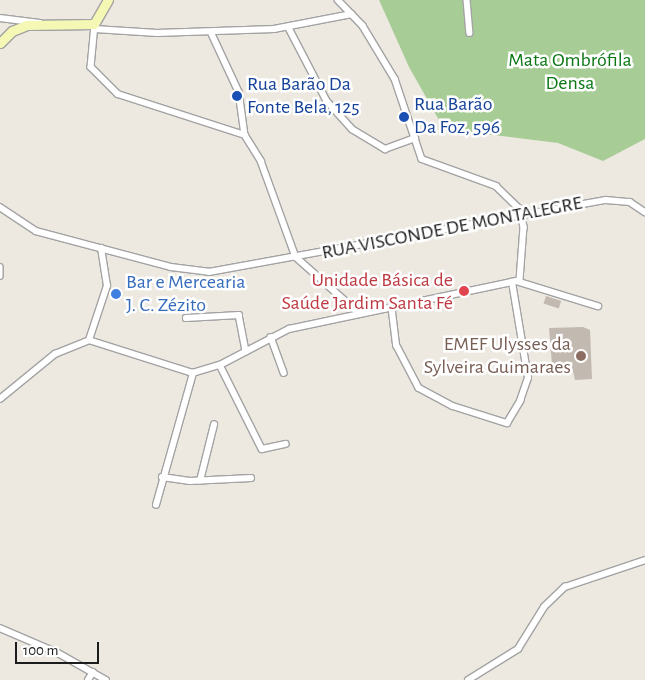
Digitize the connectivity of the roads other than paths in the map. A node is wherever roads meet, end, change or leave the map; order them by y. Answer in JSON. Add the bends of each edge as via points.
{"nodes":[{"id":1,"x":108,"y":0,"type":"edge"},
{"id":2,"x":338,"y":0,"type":"edge"},
{"id":3,"x":467,"y":0,"type":"edge"},
{"id":4,"x":352,"y":14,"type":"junction"},
{"id":5,"x":0,"y":18,"type":"edge"},
{"id":6,"x":40,"y":23,"type":"junction"},
{"id":7,"x":95,"y":26,"type":"junction"},
{"id":8,"x":289,"y":28,"type":"junction"},
{"id":9,"x":210,"y":32,"type":"junction"},
{"id":10,"x":470,"y":33,"type":"dead end"},
{"id":11,"x":0,"y":43,"type":"edge"},
{"id":12,"x":245,"y":135,"type":"junction"},
{"id":13,"x":415,"y":138,"type":"junction"},
{"id":14,"x":2,"y":211,"type":"edge"},
{"id":15,"x":645,"y":212,"type":"edge"},
{"id":16,"x":522,"y":215,"type":"junction"},
{"id":17,"x":101,"y":248,"type":"junction"},
{"id":18,"x":296,"y":257,"type":"junction"},
{"id":19,"x":0,"y":267,"type":"edge"},
{"id":20,"x":0,"y":276,"type":"edge"},
{"id":21,"x":520,"y":280,"type":"junction"},
{"id":22,"x":512,"y":282,"type":"junction"},
{"id":23,"x":598,"y":306,"type":"dead end"},
{"id":24,"x":392,"y":308,"type":"junction"},
{"id":25,"x":359,"y":313,"type":"junction"},
{"id":26,"x":186,"y":318,"type":"dead end"},
{"id":27,"x":271,"y":337,"type":"junction"},
{"id":28,"x":88,"y":340,"type":"junction"},
{"id":29,"x":246,"y":351,"type":"junction"},
{"id":30,"x":220,"y":366,"type":"junction"},
{"id":31,"x":193,"y":373,"type":"junction"},
{"id":32,"x":284,"y":373,"type":"dead end"},
{"id":33,"x":0,"y":399,"type":"edge"},
{"id":34,"x":214,"y":425,"type":"dead end"},
{"id":35,"x":285,"y":444,"type":"dead end"},
{"id":36,"x":162,"y":477,"type":"junction"},
{"id":37,"x":251,"y":478,"type":"dead end"},
{"id":38,"x":200,"y":481,"type":"junction"},
{"id":39,"x":156,"y":505,"type":"dead end"},
{"id":40,"x":645,"y":560,"type":"edge"},
{"id":41,"x":0,"y":628,"type":"edge"},
{"id":42,"x":93,"y":672,"type":"junction"},
{"id":43,"x":88,"y":680,"type":"edge"},
{"id":44,"x":106,"y":680,"type":"edge"},
{"id":45,"x":468,"y":680,"type":"edge"}],
"edges":[{"from":1,"to":7,"type":"main road"},
{"from":2,"to":4,"type":"street"},
{"from":3,"to":10,"type":"street"},
{"from":4,"to":8,"type":"street"},
{"from":4,"to":13,"type":"street","via":[[395,79]]},
{"from":5,"to":6,"type":"street"},
{"from":6,"to":7,"type":"main road"},
{"from":6,"to":11,"type":"main road","via":[[12,31]]},
{"from":7,"to":9,"type":"street"},
{"from":7,"to":12,"type":"street","via":[[91,67],[118,94]]},
{"from":8,"to":9,"type":"street"},
{"from":8,"to":13,"type":"street","via":[[333,110],[370,142],[388,149]]},
{"from":9,"to":12,"type":"street","via":[[239,92]]},
{"from":12,"to":18,"type":"street","via":[[259,156]]},
{"from":13,"to":16,"type":"street","via":[[422,159],[496,186]]},
{"from":14,"to":17,"type":"street","name":"RUA VISCONDE DE MONTALEGRE","via":[[28,228]]},
{"from":15,"to":16,"type":"street","name":"RUA VISCONDE DE MONTALEGRE","via":[[636,205],[614,200]]},
{"from":16,"to":18,"type":"street","name":"RUA VISCONDE DE MONTALEGRE"},
{"from":16,"to":21,"type":"street"},
{"from":17,"to":18,"type":"street","name":"RUA VISCONDE DE MONTALEGRE","via":[[209,272]]},
{"from":17,"to":28,"type":"street","via":[[107,286]]},
{"from":18,"to":25,"type":"street"},
{"from":19,"to":20,"type":"street"},
{"from":21,"to":22,"type":"street"},
{"from":21,"to":23,"type":"street"},
{"from":22,"to":24,"type":"street"},
{"from":22,"to":24,"type":"street","via":[[528,378],[507,423],[453,406],[419,388],[397,346]]},
{"from":24,"to":25,"type":"street"},
{"from":25,"to":27,"type":"street","via":[[289,329]]},
{"from":26,"to":29,"type":"street","via":[[239,314]]},
{"from":27,"to":29,"type":"street"},
{"from":27,"to":32,"type":"street"},
{"from":28,"to":31,"type":"street"},
{"from":28,"to":33,"type":"street","via":[[55,354]]},
{"from":29,"to":30,"type":"street"},
{"from":30,"to":31,"type":"street"},
{"from":30,"to":35,"type":"street","via":[[262,449]]},
{"from":31,"to":36,"type":"street"},
{"from":34,"to":38,"type":"street"},
{"from":36,"to":38,"type":"street"},
{"from":36,"to":39,"type":"street"},
{"from":37,"to":38,"type":"street"},
{"from":40,"to":45,"type":"street","via":[[565,587],[544,607],[518,649]]},
{"from":41,"to":42,"type":"street"},
{"from":42,"to":43,"type":"street"},
{"from":42,"to":44,"type":"street"}]}
